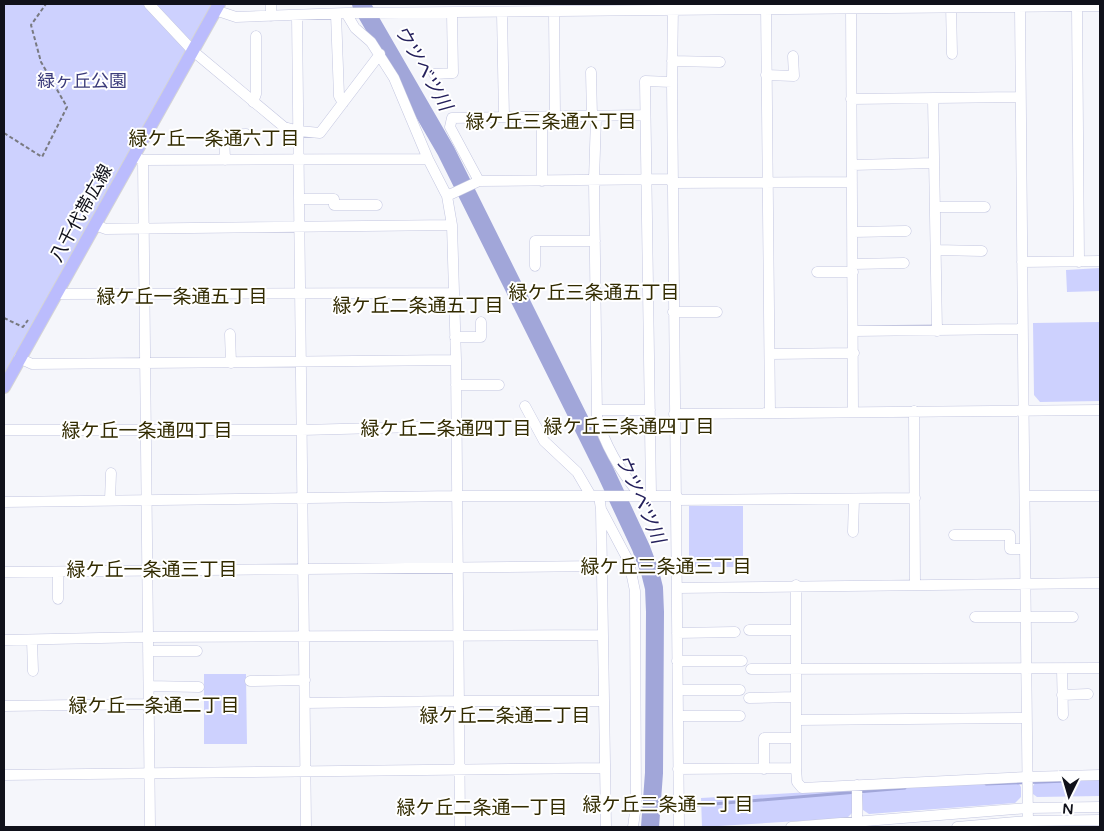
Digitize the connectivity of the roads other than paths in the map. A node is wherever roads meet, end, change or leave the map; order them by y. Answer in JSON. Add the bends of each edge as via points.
{"nodes":[{"id":1,"x":149,"y":4,"type":"edge"},
{"id":2,"x":271,"y":4,"type":"edge"},
{"id":3,"x":402,"y":4,"type":"edge"},
{"id":4,"x":951,"y":5,"type":"edge"},
{"id":5,"x":1004,"y":5,"type":"edge"},
{"id":6,"x":1044,"y":5,"type":"edge"},
{"id":7,"x":851,"y":6,"type":"edge"},
{"id":8,"x":1077,"y":6,"type":"junction"},
{"id":9,"x":1100,"y":6,"type":"edge"},
{"id":10,"x":217,"y":7,"type":"edge"},
{"id":11,"x":673,"y":7,"type":"edge"},
{"id":12,"x":766,"y":7,"type":"edge"},
{"id":13,"x":1020,"y":7,"type":"junction"},
{"id":14,"x":447,"y":10,"type":"edge"},
{"id":15,"x":554,"y":12,"type":"junction"},
{"id":16,"x":502,"y":13,"type":"junction"},
{"id":17,"x":346,"y":14,"type":"junction"},
{"id":18,"x":408,"y":14,"type":"junction"},
{"id":19,"x":297,"y":15,"type":"junction"},
{"id":20,"x":271,"y":16,"type":"junction"},
{"id":21,"x":256,"y":36,"type":"dead end"},
{"id":22,"x":193,"y":50,"type":"junction"},
{"id":23,"x":380,"y":54,"type":"junction"},
{"id":24,"x":952,"y":54,"type":"dead end"},
{"id":25,"x":793,"y":56,"type":"dead end"},
{"id":26,"x":672,"y":61,"type":"junction"},
{"id":27,"x":720,"y":62,"type":"dead end"},
{"id":28,"x":591,"y":72,"type":"dead end"},
{"id":29,"x":434,"y":74,"type":"dead end"},
{"id":30,"x":766,"y":75,"type":"junction"},
{"id":31,"x":672,"y":82,"type":"junction"},
{"id":32,"x":1020,"y":97,"type":"junction"},
{"id":33,"x":933,"y":98,"type":"junction"},
{"id":34,"x":851,"y":100,"type":"junction"},
{"id":35,"x":253,"y":102,"type":"junction"},
{"id":36,"x":342,"y":104,"type":"junction"},
{"id":37,"x":644,"y":115,"type":"junction"},
{"id":38,"x":504,"y":117,"type":"junction"},
{"id":39,"x":542,"y":117,"type":"junction"},
{"id":40,"x":555,"y":117,"type":"junction"},
{"id":41,"x":594,"y":117,"type":"junction"},
{"id":42,"x":299,"y":132,"type":"junction"},
{"id":43,"x":246,"y":134,"type":"dead end"},
{"id":44,"x":224,"y":135,"type":"junction"},
{"id":45,"x":210,"y":136,"type":"dead end"},
{"id":46,"x":138,"y":158,"type":"junction"},
{"id":47,"x":299,"y":159,"type":"junction"},
{"id":48,"x":428,"y":159,"type":"junction"},
{"id":49,"x":225,"y":160,"type":"junction"},
{"id":50,"x":934,"y":163,"type":"junction"},
{"id":51,"x":852,"y":165,"type":"junction"},
{"id":52,"x":594,"y":180,"type":"junction"},
{"id":53,"x":646,"y":180,"type":"junction"},
{"id":54,"x":542,"y":181,"type":"junction"},
{"id":55,"x":673,"y":181,"type":"junction"},
{"id":56,"x":477,"y":182,"type":"junction"},
{"id":57,"x":852,"y":182,"type":"junction"},
{"id":58,"x":768,"y":184,"type":"junction"},
{"id":59,"x":450,"y":194,"type":"junction"},
{"id":60,"x":300,"y":199,"type":"junction"},
{"id":61,"x":376,"y":205,"type":"dead end"},
{"id":62,"x":935,"y":207,"type":"junction"},
{"id":63,"x":985,"y":207,"type":"dead end"},
{"id":64,"x":95,"y":224,"type":"junction"},
{"id":65,"x":452,"y":225,"type":"junction"},
{"id":66,"x":144,"y":228,"type":"junction"},
{"id":67,"x":300,"y":228,"type":"junction"},
{"id":68,"x":906,"y":231,"type":"dead end"},
{"id":69,"x":853,"y":232,"type":"junction"},
{"id":70,"x":595,"y":241,"type":"junction"},
{"id":71,"x":936,"y":250,"type":"junction"},
{"id":72,"x":982,"y":251,"type":"dead end"},
{"id":73,"x":1100,"y":261,"type":"edge"},
{"id":74,"x":1022,"y":262,"type":"junction"},
{"id":75,"x":1080,"y":262,"type":"junction"},
{"id":76,"x":904,"y":263,"type":"dead end"},
{"id":77,"x":535,"y":266,"type":"dead end"},
{"id":78,"x":853,"y":268,"type":"junction"},
{"id":79,"x":816,"y":272,"type":"dead end"},
{"id":80,"x":454,"y":293,"type":"junction"},
{"id":81,"x":56,"y":294,"type":"junction"},
{"id":82,"x":301,"y":294,"type":"junction"},
{"id":83,"x":144,"y":295,"type":"junction"},
{"id":84,"x":673,"y":312,"type":"junction"},
{"id":85,"x":717,"y":312,"type":"dead end"},
{"id":86,"x":481,"y":322,"type":"dead end"},
{"id":87,"x":1022,"y":329,"type":"junction"},
{"id":88,"x":854,"y":331,"type":"junction"},
{"id":89,"x":937,"y":331,"type":"junction"},
{"id":90,"x":230,"y":334,"type":"dead end"},
{"id":91,"x":455,"y":337,"type":"junction"},
{"id":92,"x":854,"y":353,"type":"junction"},
{"id":93,"x":770,"y":354,"type":"junction"},
{"id":94,"x":20,"y":358,"type":"junction"},
{"id":95,"x":456,"y":360,"type":"junction"},
{"id":96,"x":301,"y":362,"type":"junction"},
{"id":97,"x":145,"y":363,"type":"junction"},
{"id":98,"x":231,"y":363,"type":"junction"},
{"id":99,"x":456,"y":384,"type":"junction"},
{"id":100,"x":499,"y":385,"type":"dead end"},
{"id":101,"x":4,"y":386,"type":"edge"},
{"id":102,"x":525,"y":406,"type":"dead end"},
{"id":103,"x":597,"y":410,"type":"junction"},
{"id":104,"x":650,"y":410,"type":"junction"},
{"id":105,"x":1024,"y":410,"type":"junction"},
{"id":106,"x":1100,"y":410,"type":"edge"},
{"id":107,"x":914,"y":411,"type":"junction"},
{"id":108,"x":853,"y":412,"type":"junction"},
{"id":109,"x":770,"y":413,"type":"junction"},
{"id":110,"x":674,"y":414,"type":"junction"},
{"id":111,"x":455,"y":426,"type":"junction"},
{"id":112,"x":4,"y":430,"type":"edge"},
{"id":113,"x":146,"y":430,"type":"junction"},
{"id":114,"x":302,"y":430,"type":"junction"},
{"id":115,"x":111,"y":473,"type":"dead end"},
{"id":116,"x":635,"y":495,"type":"junction"},
{"id":117,"x":651,"y":495,"type":"junction"},
{"id":118,"x":456,"y":496,"type":"junction"},
{"id":119,"x":598,"y":496,"type":"junction"},
{"id":120,"x":1025,"y":496,"type":"junction"},
{"id":121,"x":1100,"y":496,"type":"edge"},
{"id":122,"x":302,"y":498,"type":"junction"},
{"id":123,"x":676,"y":498,"type":"junction"},
{"id":124,"x":914,"y":498,"type":"junction"},
{"id":125,"x":854,"y":499,"type":"junction"},
{"id":126,"x":110,"y":500,"type":"junction"},
{"id":127,"x":146,"y":500,"type":"junction"},
{"id":128,"x":4,"y":502,"type":"edge"},
{"id":129,"x":601,"y":509,"type":"junction"},
{"id":130,"x":854,"y":532,"type":"dead end"},
{"id":131,"x":954,"y":535,"type":"dead end"},
{"id":132,"x":1025,"y":549,"type":"junction"},
{"id":133,"x":602,"y":566,"type":"junction"},
{"id":134,"x":457,"y":567,"type":"junction"},
{"id":135,"x":302,"y":568,"type":"junction"},
{"id":136,"x":147,"y":571,"type":"junction"},
{"id":137,"x":4,"y":572,"type":"edge"},
{"id":138,"x":58,"y":572,"type":"junction"},
{"id":139,"x":1100,"y":582,"type":"edge"},
{"id":140,"x":1025,"y":583,"type":"junction"},
{"id":141,"x":914,"y":584,"type":"junction"},
{"id":142,"x":796,"y":586,"type":"junction"},
{"id":143,"x":676,"y":588,"type":"junction"},
{"id":144,"x":58,"y":599,"type":"dead end"},
{"id":145,"x":975,"y":617,"type":"dead end"},
{"id":146,"x":1026,"y":617,"type":"junction"},
{"id":147,"x":1073,"y":617,"type":"dead end"},
{"id":148,"x":749,"y":630,"type":"dead end"},
{"id":149,"x":796,"y":630,"type":"junction"},
{"id":150,"x":735,"y":632,"type":"dead end"},
{"id":151,"x":677,"y":633,"type":"junction"},
{"id":152,"x":458,"y":634,"type":"junction"},
{"id":153,"x":603,"y":635,"type":"junction"},
{"id":154,"x":148,"y":637,"type":"junction"},
{"id":155,"x":304,"y":637,"type":"junction"},
{"id":156,"x":4,"y":640,"type":"edge"},
{"id":157,"x":32,"y":640,"type":"junction"},
{"id":158,"x":148,"y":651,"type":"junction"},
{"id":159,"x":197,"y":651,"type":"dead end"},
{"id":160,"x":677,"y":661,"type":"junction"},
{"id":161,"x":742,"y":661,"type":"dead end"},
{"id":162,"x":1100,"y":668,"type":"edge"},
{"id":163,"x":1062,"y":669,"type":"junction"},
{"id":164,"x":751,"y":670,"type":"dead end"},
{"id":165,"x":795,"y":670,"type":"junction"},
{"id":166,"x":1026,"y":670,"type":"junction"},
{"id":167,"x":33,"y":671,"type":"dead end"},
{"id":168,"x":305,"y":680,"type":"junction"},
{"id":169,"x":250,"y":681,"type":"dead end"},
{"id":170,"x":148,"y":686,"type":"junction"},
{"id":171,"x":199,"y":687,"type":"dead end"},
{"id":172,"x":678,"y":690,"type":"junction"},
{"id":173,"x":740,"y":690,"type":"dead end"},
{"id":174,"x":1088,"y":694,"type":"dead end"},
{"id":175,"x":1062,"y":695,"type":"junction"},
{"id":176,"x":796,"y":697,"type":"junction"},
{"id":177,"x":749,"y":698,"type":"dead end"},
{"id":178,"x":458,"y":701,"type":"junction"},
{"id":179,"x":603,"y":701,"type":"junction"},
{"id":180,"x":149,"y":704,"type":"junction"},
{"id":181,"x":305,"y":704,"type":"junction"},
{"id":182,"x":4,"y":706,"type":"edge"},
{"id":183,"x":678,"y":716,"type":"junction"},
{"id":184,"x":740,"y":716,"type":"dead end"},
{"id":185,"x":1063,"y":716,"type":"dead end"},
{"id":186,"x":1026,"y":718,"type":"junction"},
{"id":187,"x":797,"y":720,"type":"junction"},
{"id":188,"x":796,"y":738,"type":"junction"},
{"id":189,"x":604,"y":768,"type":"junction"},
{"id":190,"x":764,"y":768,"type":"junction"},
{"id":191,"x":796,"y":768,"type":"junction"},
{"id":192,"x":459,"y":769,"type":"junction"},
{"id":193,"x":678,"y":770,"type":"junction"},
{"id":194,"x":305,"y":771,"type":"junction"},
{"id":195,"x":4,"y":774,"type":"edge"},
{"id":196,"x":150,"y":774,"type":"junction"},
{"id":197,"x":1100,"y":775,"type":"edge"},
{"id":198,"x":1027,"y":776,"type":"junction"},
{"id":199,"x":857,"y":785,"type":"junction"},
{"id":200,"x":1100,"y":807,"type":"edge"},
{"id":201,"x":1028,"y":808,"type":"junction"},
{"id":202,"x":1100,"y":820,"type":"edge"},
{"id":203,"x":1028,"y":824,"type":"edge"},
{"id":204,"x":857,"y":825,"type":"edge"},
{"id":205,"x":150,"y":827,"type":"edge"},
{"id":206,"x":306,"y":827,"type":"edge"},
{"id":207,"x":460,"y":827,"type":"edge"},
{"id":208,"x":606,"y":827,"type":"edge"},
{"id":209,"x":634,"y":827,"type":"edge"},
{"id":210,"x":679,"y":827,"type":"edge"},
{"id":211,"x":791,"y":827,"type":"edge"},
{"id":212,"x":957,"y":827,"type":"edge"}],
"edges":[{"from":1,"to":22,"type":"street"},
{"from":2,"to":20,"type":"street"},
{"from":3,"to":18,"type":"street"},
{"from":4,"to":5,"type":"street"},
{"from":4,"to":7,"type":"street"},
{"from":4,"to":24,"type":"street"},
{"from":5,"to":13,"type":"street"},
{"from":6,"to":8,"type":"street"},
{"from":6,"to":13,"type":"street"},
{"from":7,"to":12,"type":"street"},
{"from":7,"to":34,"type":"street"},
{"from":8,"to":9,"type":"street"},
{"from":8,"to":75,"type":"street"},
{"from":10,"to":20,"type":"street","via":[[236,17]]},
{"from":10,"to":22,"type":"main road","name":"八千代帯広線"},
{"from":11,"to":12,"type":"street"},
{"from":11,"to":15,"type":"street"},
{"from":11,"to":26,"type":"street"},
{"from":12,"to":30,"type":"street"},
{"from":13,"to":32,"type":"street"},
{"from":14,"to":16,"type":"street"},
{"from":14,"to":18,"type":"street"},
{"from":14,"to":29,"type":"street","via":[[453,74]]},
{"from":15,"to":16,"type":"street"},
{"from":15,"to":40,"type":"street"},
{"from":16,"to":38,"type":"street"},
{"from":17,"to":18,"type":"street"},
{"from":17,"to":19,"type":"street"},
{"from":17,"to":23,"type":"street"},
{"from":17,"to":36,"type":"street","via":[[339,96]]},
{"from":19,"to":20,"type":"street"},
{"from":19,"to":42,"type":"street"},
{"from":21,"to":35,"type":"street","via":[[256,94]]},
{"from":22,"to":35,"type":"street"},
{"from":22,"to":46,"type":"main road","name":"八千代帯広線"},
{"from":23,"to":36,"type":"street"},
{"from":23,"to":48,"type":"street","via":[[394,78]]},
{"from":25,"to":30,"type":"street","via":[[794,76]]},
{"from":26,"to":27,"type":"street"},
{"from":26,"to":31,"type":"street"},
{"from":28,"to":41,"type":"street"},
{"from":30,"to":58,"type":"street"},
{"from":31,"to":37,"type":"street","via":[[645,81]]},
{"from":31,"to":55,"type":"street"},
{"from":32,"to":33,"type":"street"},
{"from":32,"to":74,"type":"street"},
{"from":33,"to":34,"type":"street"},
{"from":33,"to":50,"type":"street"},
{"from":34,"to":51,"type":"street"},
{"from":35,"to":42,"type":"street","via":[[284,127]]},
{"from":36,"to":42,"type":"street","via":[[320,133]]},
{"from":37,"to":41,"type":"street"},
{"from":37,"to":53,"type":"street"},
{"from":38,"to":39,"type":"street"},
{"from":38,"to":56,"type":"street","via":[[452,118],[450,127]]},
{"from":39,"to":40,"type":"street"},
{"from":39,"to":54,"type":"street"},
{"from":40,"to":41,"type":"street"},
{"from":41,"to":52,"type":"street"},
{"from":42,"to":47,"type":"street"},
{"from":43,"to":44,"type":"street"},
{"from":44,"to":45,"type":"street"},
{"from":44,"to":49,"type":"street"},
{"from":46,"to":49,"type":"street"},
{"from":46,"to":64,"type":"main road","name":"八千代帯広線"},
{"from":46,"to":66,"type":"street"},
{"from":47,"to":48,"type":"street"},
{"from":47,"to":49,"type":"street"},
{"from":47,"to":60,"type":"street"},
{"from":48,"to":59,"type":"street"},
{"from":50,"to":51,"type":"street"},
{"from":50,"to":62,"type":"street"},
{"from":51,"to":57,"type":"street"},
{"from":52,"to":53,"type":"street"},
{"from":52,"to":54,"type":"street"},
{"from":52,"to":70,"type":"street"},
{"from":53,"to":55,"type":"street"},
{"from":53,"to":104,"type":"street"},
{"from":54,"to":56,"type":"street"},
{"from":55,"to":58,"type":"street"},
{"from":55,"to":84,"type":"street"},
{"from":56,"to":59,"type":"street"},
{"from":57,"to":58,"type":"street"},
{"from":57,"to":69,"type":"street"},
{"from":58,"to":93,"type":"street"},
{"from":59,"to":65,"type":"street"},
{"from":60,"to":61,"type":"street","via":[[334,199],[334,205]]},
{"from":60,"to":67,"type":"street"},
{"from":62,"to":63,"type":"street"},
{"from":62,"to":71,"type":"street"},
{"from":64,"to":66,"type":"street","via":[[106,229]]},
{"from":64,"to":81,"type":"main road","name":"八千代帯広線"},
{"from":65,"to":67,"type":"street"},
{"from":65,"to":80,"type":"street"},
{"from":66,"to":67,"type":"street"},
{"from":66,"to":83,"type":"street"},
{"from":67,"to":82,"type":"street"},
{"from":68,"to":69,"type":"street"},
{"from":69,"to":78,"type":"street"},
{"from":70,"to":77,"type":"street","via":[[535,241]]},
{"from":70,"to":103,"type":"street"},
{"from":71,"to":72,"type":"street"},
{"from":71,"to":89,"type":"street"},
{"from":73,"to":75,"type":"street"},
{"from":74,"to":75,"type":"street"},
{"from":74,"to":87,"type":"street"},
{"from":76,"to":78,"type":"street"},
{"from":78,"to":79,"type":"street"},
{"from":78,"to":88,"type":"street"},
{"from":80,"to":82,"type":"street"},
{"from":80,"to":91,"type":"street"},
{"from":81,"to":83,"type":"street"},
{"from":81,"to":94,"type":"main road","name":"八千代帯広線"},
{"from":82,"to":83,"type":"street"},
{"from":82,"to":96,"type":"street"},
{"from":83,"to":97,"type":"street"},
{"from":84,"to":85,"type":"street"},
{"from":84,"to":110,"type":"street"},
{"from":86,"to":91,"type":"street","via":[[481,337]]},
{"from":87,"to":89,"type":"street"},
{"from":87,"to":105,"type":"street"},
{"from":88,"to":89,"type":"street"},
{"from":88,"to":92,"type":"street"},
{"from":90,"to":98,"type":"street"},
{"from":91,"to":95,"type":"street"},
{"from":92,"to":93,"type":"street"},
{"from":92,"to":108,"type":"street"},
{"from":93,"to":109,"type":"street"},
{"from":94,"to":97,"type":"street","via":[[32,364]]},
{"from":94,"to":101,"type":"main road","name":"八千代帯広線"},
{"from":95,"to":96,"type":"street"},
{"from":95,"to":99,"type":"street"},
{"from":96,"to":98,"type":"street"},
{"from":96,"to":114,"type":"street"},
{"from":97,"to":98,"type":"street"},
{"from":97,"to":113,"type":"street"},
{"from":99,"to":100,"type":"street"},
{"from":99,"to":111,"type":"street"},
{"from":102,"to":119,"type":"street","via":[[544,441]]},
{"from":103,"to":104,"type":"street"},
{"from":103,"to":116,"type":"street","via":[[600,430]]},
{"from":104,"to":117,"type":"street"},
{"from":105,"to":106,"type":"street"},
{"from":105,"to":107,"type":"street"},
{"from":105,"to":120,"type":"street"},
{"from":107,"to":108,"type":"street"},
{"from":107,"to":124,"type":"street"},
{"from":108,"to":109,"type":"street"},
{"from":109,"to":110,"type":"street"},
{"from":110,"to":123,"type":"street"},
{"from":111,"to":114,"type":"street"},
{"from":111,"to":118,"type":"street"},
{"from":112,"to":113,"type":"street"},
{"from":113,"to":114,"type":"street"},
{"from":113,"to":127,"type":"street"},
{"from":114,"to":122,"type":"street"},
{"from":115,"to":126,"type":"street"},
{"from":116,"to":117,"type":"street"},
{"from":116,"to":119,"type":"street"},
{"from":117,"to":123,"type":"street"},
{"from":118,"to":119,"type":"street"},
{"from":118,"to":122,"type":"street"},
{"from":118,"to":134,"type":"street"},
{"from":119,"to":129,"type":"street"},
{"from":120,"to":121,"type":"street"},
{"from":120,"to":132,"type":"street"},
{"from":122,"to":127,"type":"street"},
{"from":122,"to":135,"type":"street"},
{"from":123,"to":125,"type":"street"},
{"from":123,"to":143,"type":"street"},
{"from":124,"to":125,"type":"street"},
{"from":124,"to":141,"type":"street"},
{"from":125,"to":130,"type":"street"},
{"from":126,"to":127,"type":"street"},
{"from":126,"to":128,"type":"street"},
{"from":127,"to":136,"type":"street"},
{"from":129,"to":133,"type":"street"},
{"from":129,"to":209,"type":"street","via":[[629,562],[635,591]]},
{"from":131,"to":132,"type":"street","via":[[1010,535],[1010,549]]},
{"from":132,"to":140,"type":"street"},
{"from":133,"to":134,"type":"street"},
{"from":133,"to":153,"type":"street"},
{"from":134,"to":135,"type":"street"},
{"from":134,"to":152,"type":"street"},
{"from":135,"to":136,"type":"street"},
{"from":135,"to":155,"type":"street"},
{"from":136,"to":138,"type":"street"},
{"from":136,"to":154,"type":"street"},
{"from":137,"to":138,"type":"street"},
{"from":138,"to":144,"type":"street"},
{"from":139,"to":140,"type":"street"},
{"from":140,"to":141,"type":"street"},
{"from":140,"to":146,"type":"street"},
{"from":141,"to":142,"type":"street"},
{"from":142,"to":143,"type":"street"},
{"from":142,"to":149,"type":"street"},
{"from":143,"to":151,"type":"street"},
{"from":145,"to":146,"type":"street"},
{"from":146,"to":147,"type":"street"},
{"from":146,"to":166,"type":"street"},
{"from":148,"to":149,"type":"street"},
{"from":149,"to":165,"type":"street"},
{"from":150,"to":151,"type":"street"},
{"from":151,"to":160,"type":"street"},
{"from":152,"to":153,"type":"street"},
{"from":152,"to":155,"type":"street"},
{"from":152,"to":178,"type":"street"},
{"from":153,"to":179,"type":"street"},
{"from":154,"to":155,"type":"street"},
{"from":154,"to":157,"type":"street"},
{"from":154,"to":158,"type":"street"},
{"from":155,"to":168,"type":"street"},
{"from":156,"to":157,"type":"street"},
{"from":157,"to":167,"type":"street"},
{"from":158,"to":159,"type":"street"},
{"from":158,"to":170,"type":"street"},
{"from":160,"to":161,"type":"street"},
{"from":160,"to":172,"type":"street"},
{"from":162,"to":163,"type":"street"},
{"from":163,"to":166,"type":"street"},
{"from":163,"to":175,"type":"street"},
{"from":164,"to":165,"type":"street"},
{"from":165,"to":166,"type":"street"},
{"from":165,"to":176,"type":"street"},
{"from":166,"to":186,"type":"street"},
{"from":168,"to":169,"type":"street"},
{"from":168,"to":181,"type":"street"},
{"from":170,"to":171,"type":"street"},
{"from":170,"to":180,"type":"street"},
{"from":172,"to":173,"type":"street"},
{"from":172,"to":183,"type":"street"},
{"from":174,"to":175,"type":"street"},
{"from":175,"to":185,"type":"street"},
{"from":176,"to":177,"type":"street"},
{"from":176,"to":187,"type":"street"},
{"from":178,"to":179,"type":"street"},
{"from":178,"to":181,"type":"street"},
{"from":178,"to":192,"type":"street"},
{"from":179,"to":189,"type":"street"},
{"from":180,"to":182,"type":"street"},
{"from":180,"to":196,"type":"street"},
{"from":181,"to":194,"type":"street"},
{"from":183,"to":184,"type":"street"},
{"from":183,"to":193,"type":"street"},
{"from":186,"to":187,"type":"street"},
{"from":186,"to":198,"type":"street"},
{"from":187,"to":188,"type":"street"},
{"from":188,"to":190,"type":"street","via":[[764,738]]},
{"from":188,"to":191,"type":"street"},
{"from":189,"to":192,"type":"street"},
{"from":189,"to":208,"type":"street"},
{"from":190,"to":191,"type":"street"},
{"from":190,"to":193,"type":"street"},
{"from":191,"to":199,"type":"street","via":[[802,788]]},
{"from":192,"to":194,"type":"street"},
{"from":192,"to":207,"type":"street"},
{"from":193,"to":210,"type":"street"},
{"from":194,"to":196,"type":"street"},
{"from":194,"to":206,"type":"street"},
{"from":195,"to":196,"type":"street"},
{"from":196,"to":205,"type":"street"},
{"from":197,"to":198,"type":"street"},
{"from":198,"to":199,"type":"street"},
{"from":198,"to":201,"type":"street"},
{"from":199,"to":204,"type":"street"},
{"from":200,"to":201,"type":"street"},
{"from":201,"to":203,"type":"street"},
{"from":201,"to":204,"type":"street"},
{"from":202,"to":203,"type":"street"},
{"from":203,"to":212,"type":"street"},
{"from":204,"to":211,"type":"street"}]}
